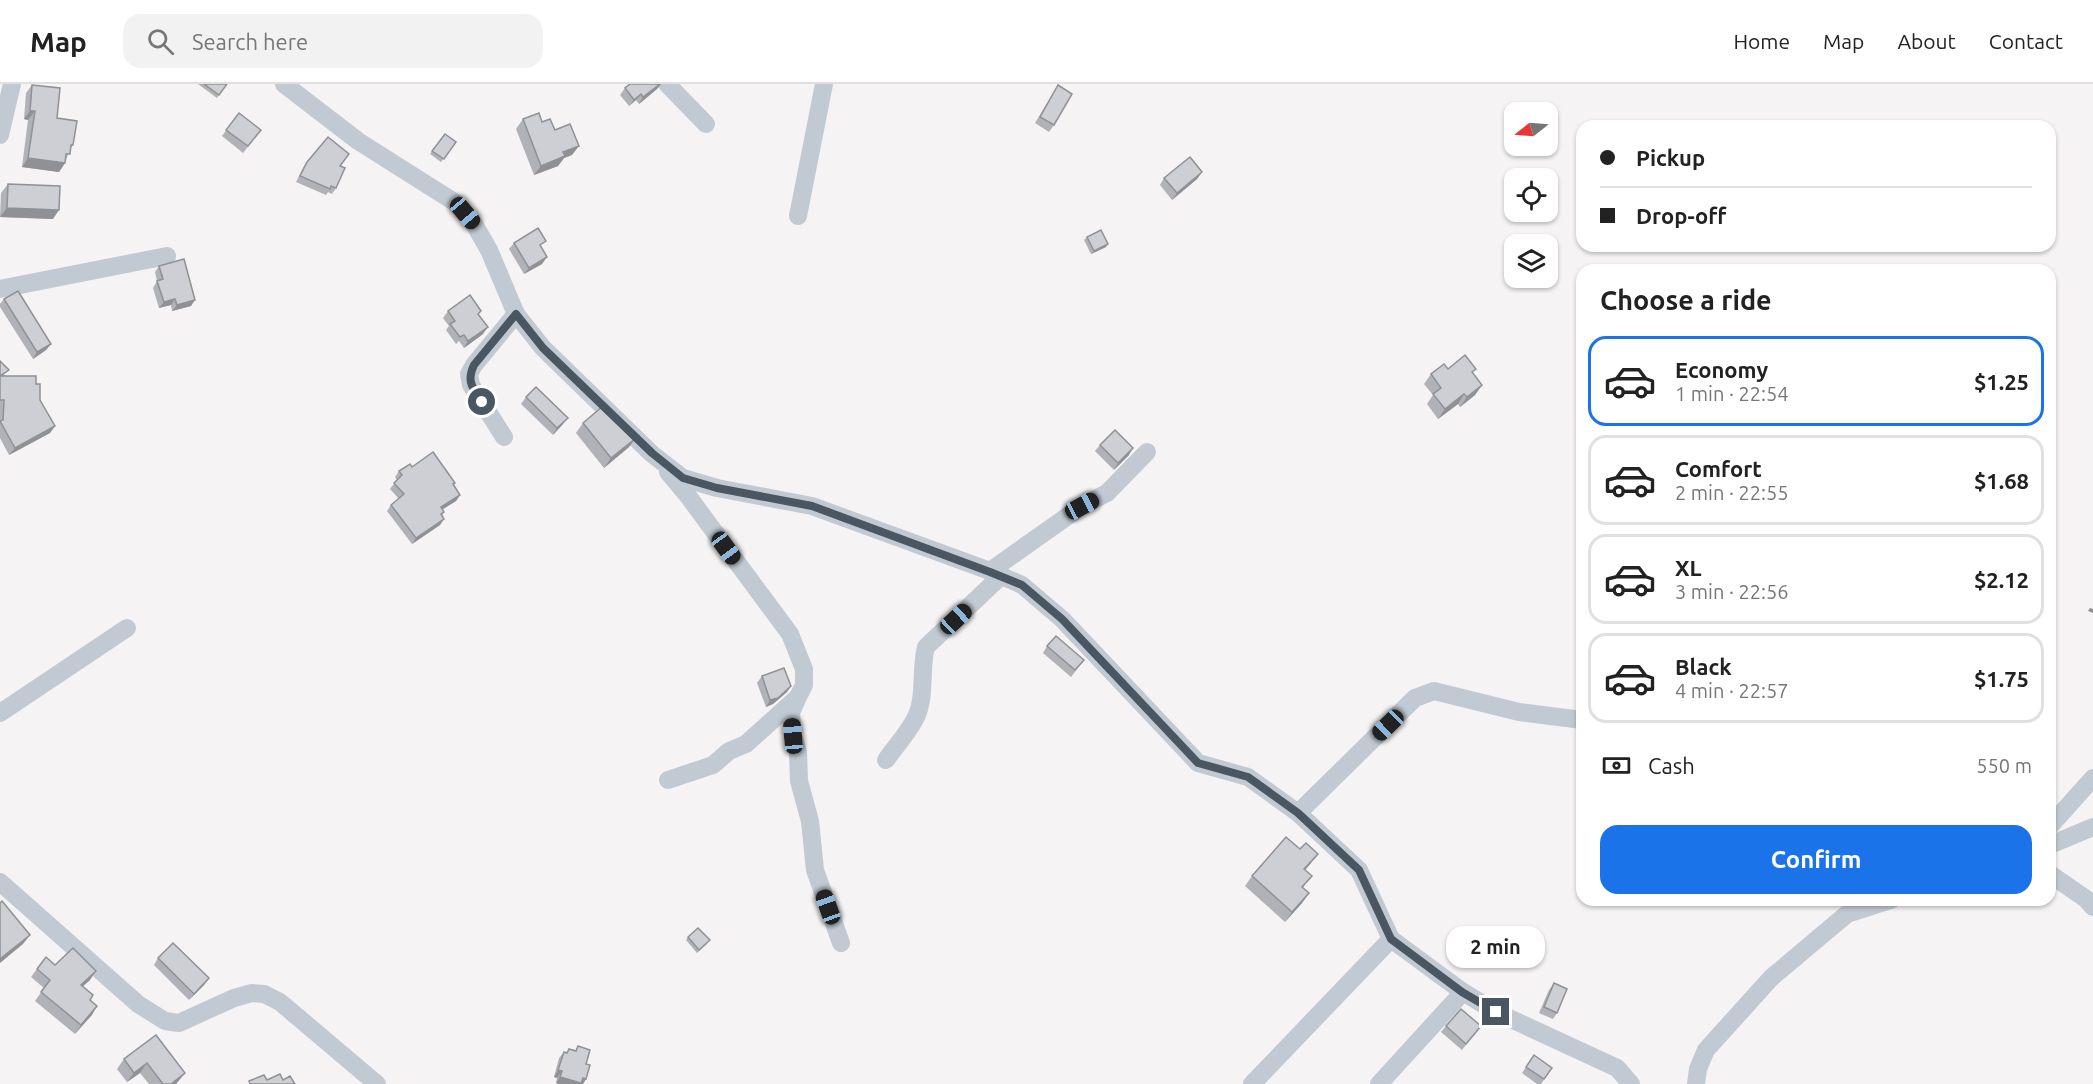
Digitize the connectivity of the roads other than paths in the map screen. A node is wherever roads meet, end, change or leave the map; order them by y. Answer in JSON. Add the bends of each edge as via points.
{"nodes":[{"id":1,"x":12,"y":84,"type":"edge"},
{"id":2,"x":284,"y":84,"type":"edge"},
{"id":3,"x":667,"y":84,"type":"edge"},
{"id":4,"x":824,"y":84,"type":"edge"},
{"id":5,"x":706,"y":124,"type":"dead end"},
{"id":6,"x":0,"y":135,"type":"edge"},
{"id":7,"x":798,"y":216,"type":"dead end"},
{"id":8,"x":167,"y":256,"type":"dead end"},
{"id":9,"x":0,"y":289,"type":"edge"},
{"id":10,"x":516,"y":314,"type":"junction"},
{"id":11,"x":504,"y":437,"type":"dead end"},
{"id":12,"x":1147,"y":452,"type":"dead end"},
{"id":13,"x":652,"y":453,"type":"junction"},
{"id":14,"x":996,"y":574,"type":"junction"},
{"id":15,"x":127,"y":628,"type":"dead end"},
{"id":16,"x":798,"y":697,"type":"junction"},
{"id":17,"x":0,"y":713,"type":"edge"},
{"id":18,"x":1576,"y":719,"type":"edge"},
{"id":19,"x":886,"y":760,"type":"dead end"},
{"id":20,"x":2093,"y":778,"type":"edge"},
{"id":21,"x":668,"y":780,"type":"dead end"},
{"id":22,"x":1298,"y":813,"type":"junction"},
{"id":23,"x":2056,"y":819,"type":"edge"},
{"id":24,"x":2093,"y":827,"type":"edge"},
{"id":25,"x":2056,"y":842,"type":"edge"},
{"id":26,"x":2056,"y":878,"type":"edge"},
{"id":27,"x":0,"y":882,"type":"edge"},
{"id":28,"x":1872,"y":906,"type":"edge"},
{"id":29,"x":2093,"y":907,"type":"edge"},
{"id":30,"x":1391,"y":939,"type":"junction"},
{"id":31,"x":842,"y":943,"type":"dead end"},
{"id":32,"x":1462,"y":992,"type":"junction"},
{"id":33,"x":377,"y":1084,"type":"edge"},
{"id":34,"x":1252,"y":1084,"type":"edge"},
{"id":35,"x":1379,"y":1084,"type":"edge"},
{"id":36,"x":1631,"y":1084,"type":"edge"},
{"id":37,"x":1696,"y":1084,"type":"edge"}],
"edges":[{"from":1,"to":6,"type":"street"},
{"from":2,"to":10,"type":"street","via":[[358,141],[456,202],[489,250]]},
{"from":3,"to":5,"type":"street"},
{"from":4,"to":7,"type":"street"},
{"from":8,"to":9,"type":"street"},
{"from":10,"to":11,"type":"street","via":[[469,374],[471,385]]},
{"from":10,"to":13,"type":"street","via":[[543,348]]},
{"from":12,"to":14,"type":"street","via":[[1107,493],[1082,506]]},
{"from":13,"to":14,"type":"street","via":[[683,478],[812,506]]},
{"from":13,"to":16,"type":"street","via":[[790,634],[804,669],[804,685]]},
{"from":14,"to":19,"type":"street","via":[[926,647],[916,717]]},
{"from":14,"to":22,"type":"street","via":[[1022,585],[1062,619],[1198,763],[1248,777]]},
{"from":15,"to":17,"type":"street"},
{"from":16,"to":21,"type":"street","via":[[746,744],[712,765]]},
{"from":16,"to":31,"type":"street","via":[[791,713],[793,736],[810,821],[815,870]]},
{"from":18,"to":22,"type":"street","via":[[1519,712],[1434,691],[1415,699]]},
{"from":20,"to":23,"type":"street"},
{"from":22,"to":30,"type":"street","via":[[1359,870]]},
{"from":24,"to":25,"type":"street"},
{"from":26,"to":29,"type":"street"},
{"from":27,"to":33,"type":"street","via":[[138,1004],[165,1022],[179,1023],[234,998],[264,994],[280,1002]]},
{"from":28,"to":37,"type":"street","via":[[1847,914],[1771,978],[1706,1050]]},
{"from":30,"to":32,"type":"street"},
{"from":30,"to":34,"type":"street"},
{"from":32,"to":35,"type":"street"},
{"from":32,"to":36,"type":"street","via":[[1617,1068]]}]}
